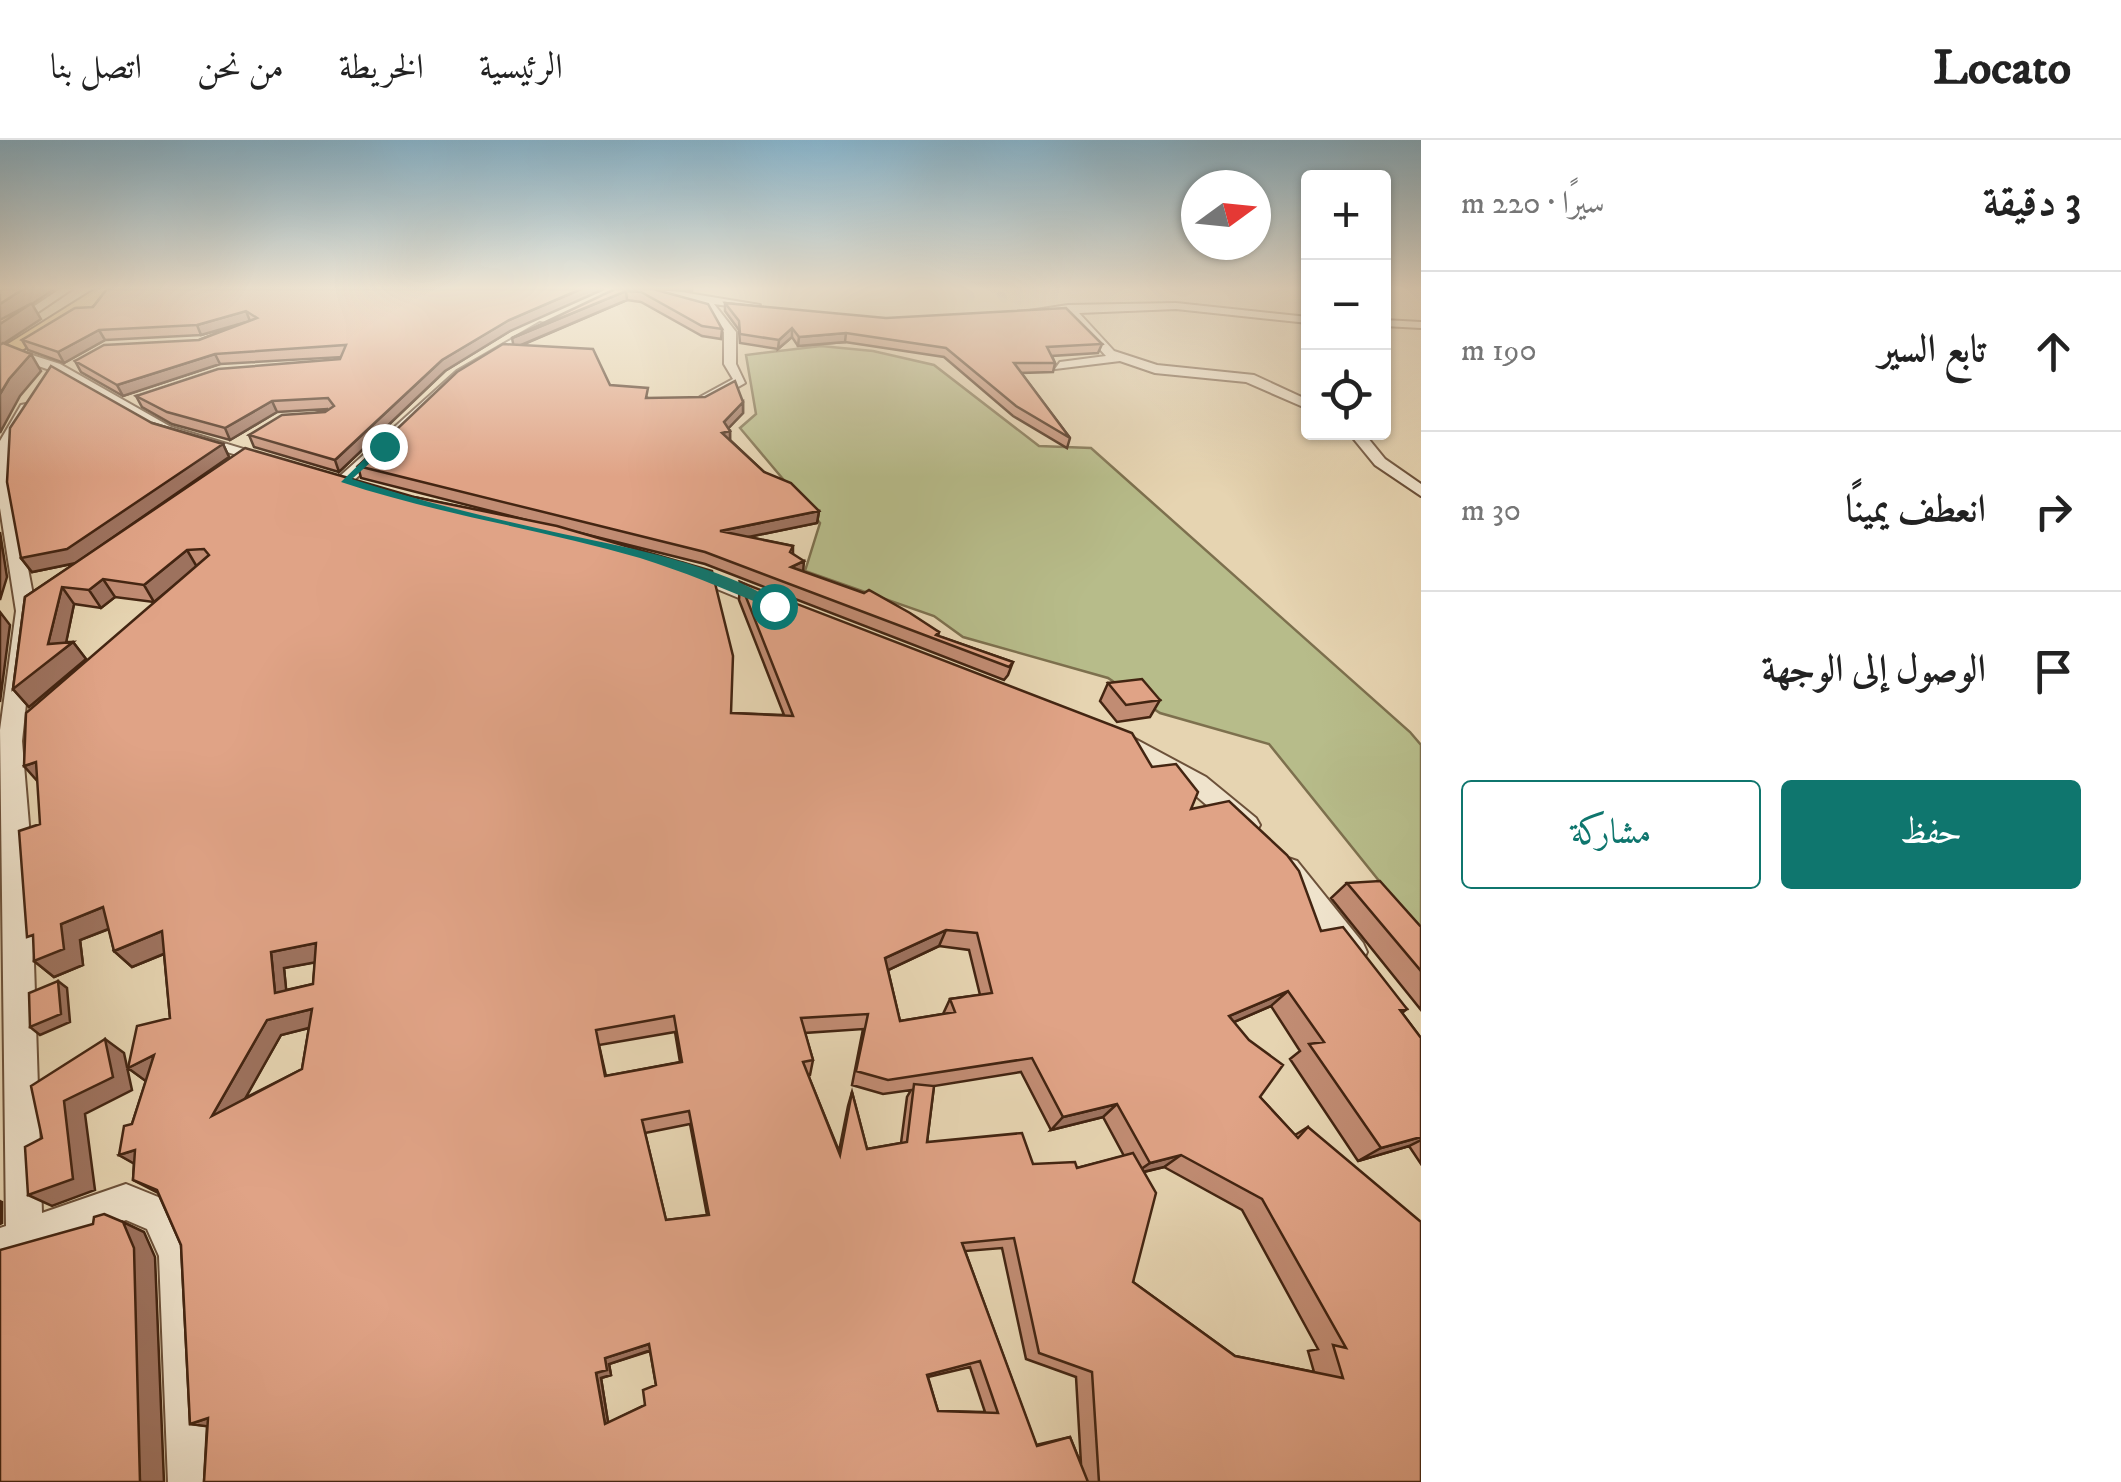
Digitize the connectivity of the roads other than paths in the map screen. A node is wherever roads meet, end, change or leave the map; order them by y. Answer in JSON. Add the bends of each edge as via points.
{"nodes":[{"id":1,"x":20,"y":352,"type":"edge"},
{"id":2,"x":492,"y":352,"type":"edge"},
{"id":3,"x":730,"y":352,"type":"edge"},
{"id":4,"x":1111,"y":352,"type":"edge"},
{"id":5,"x":1113,"y":354,"type":"junction"},
{"id":6,"x":1060,"y":366,"type":"dead end"},
{"id":7,"x":65,"y":368,"type":"junction"},
{"id":8,"x":703,"y":401,"type":"edge"},
{"id":9,"x":1301,"y":401,"type":"edge"},
{"id":10,"x":1362,"y":440,"type":"edge"},
{"id":11,"x":244,"y":448,"type":"junction"},
{"id":12,"x":288,"y":464,"type":"edge"},
{"id":13,"x":226,"y":471,"type":"edge"},
{"id":14,"x":372,"y":490,"type":"edge"},
{"id":15,"x":1421,"y":491,"type":"edge"},
{"id":16,"x":668,"y":563,"type":"edge"},
{"id":17,"x":790,"y":612,"type":"edge"},
{"id":18,"x":40,"y":715,"type":"edge"},
{"id":19,"x":1084,"y":724,"type":"edge"},
{"id":20,"x":5,"y":744,"type":"edge"},
{"id":21,"x":1364,"y":966,"type":"edge"},
{"id":22,"x":12,"y":1241,"type":"edge"},
{"id":23,"x":190,"y":1482,"type":"edge"}],
"edges":[{"from":1,"to":7,"type":"street"},
{"from":2,"to":14,"type":"street","via":[[452,377],[335,478]]},
{"from":3,"to":8,"type":"street","via":[[740,380]]},
{"from":4,"to":5,"type":"street"},
{"from":5,"to":6,"type":"street","via":[[1110,362]]},
{"from":5,"to":9,"type":"street","via":[[1164,371],[1240,375]]},
{"from":7,"to":11,"type":"street","via":[[133,401],[166,430]]},
{"from":7,"to":20,"type":"street","via":[[30,398],[6,443],[4,499],[34,606]]},
{"from":10,"to":15,"type":"street"},
{"from":11,"to":12,"type":"street"},
{"from":11,"to":13,"type":"street"},
{"from":16,"to":17,"type":"street"},
{"from":18,"to":20,"type":"street"},
{"from":19,"to":21,"type":"street","via":[[1132,742],[1196,783],[1267,846]]},
{"from":20,"to":22,"type":"street","via":[[16,838]]},
{"from":22,"to":23,"type":"street","via":[[126,1202],[160,1216],[178,1255]]}]}
